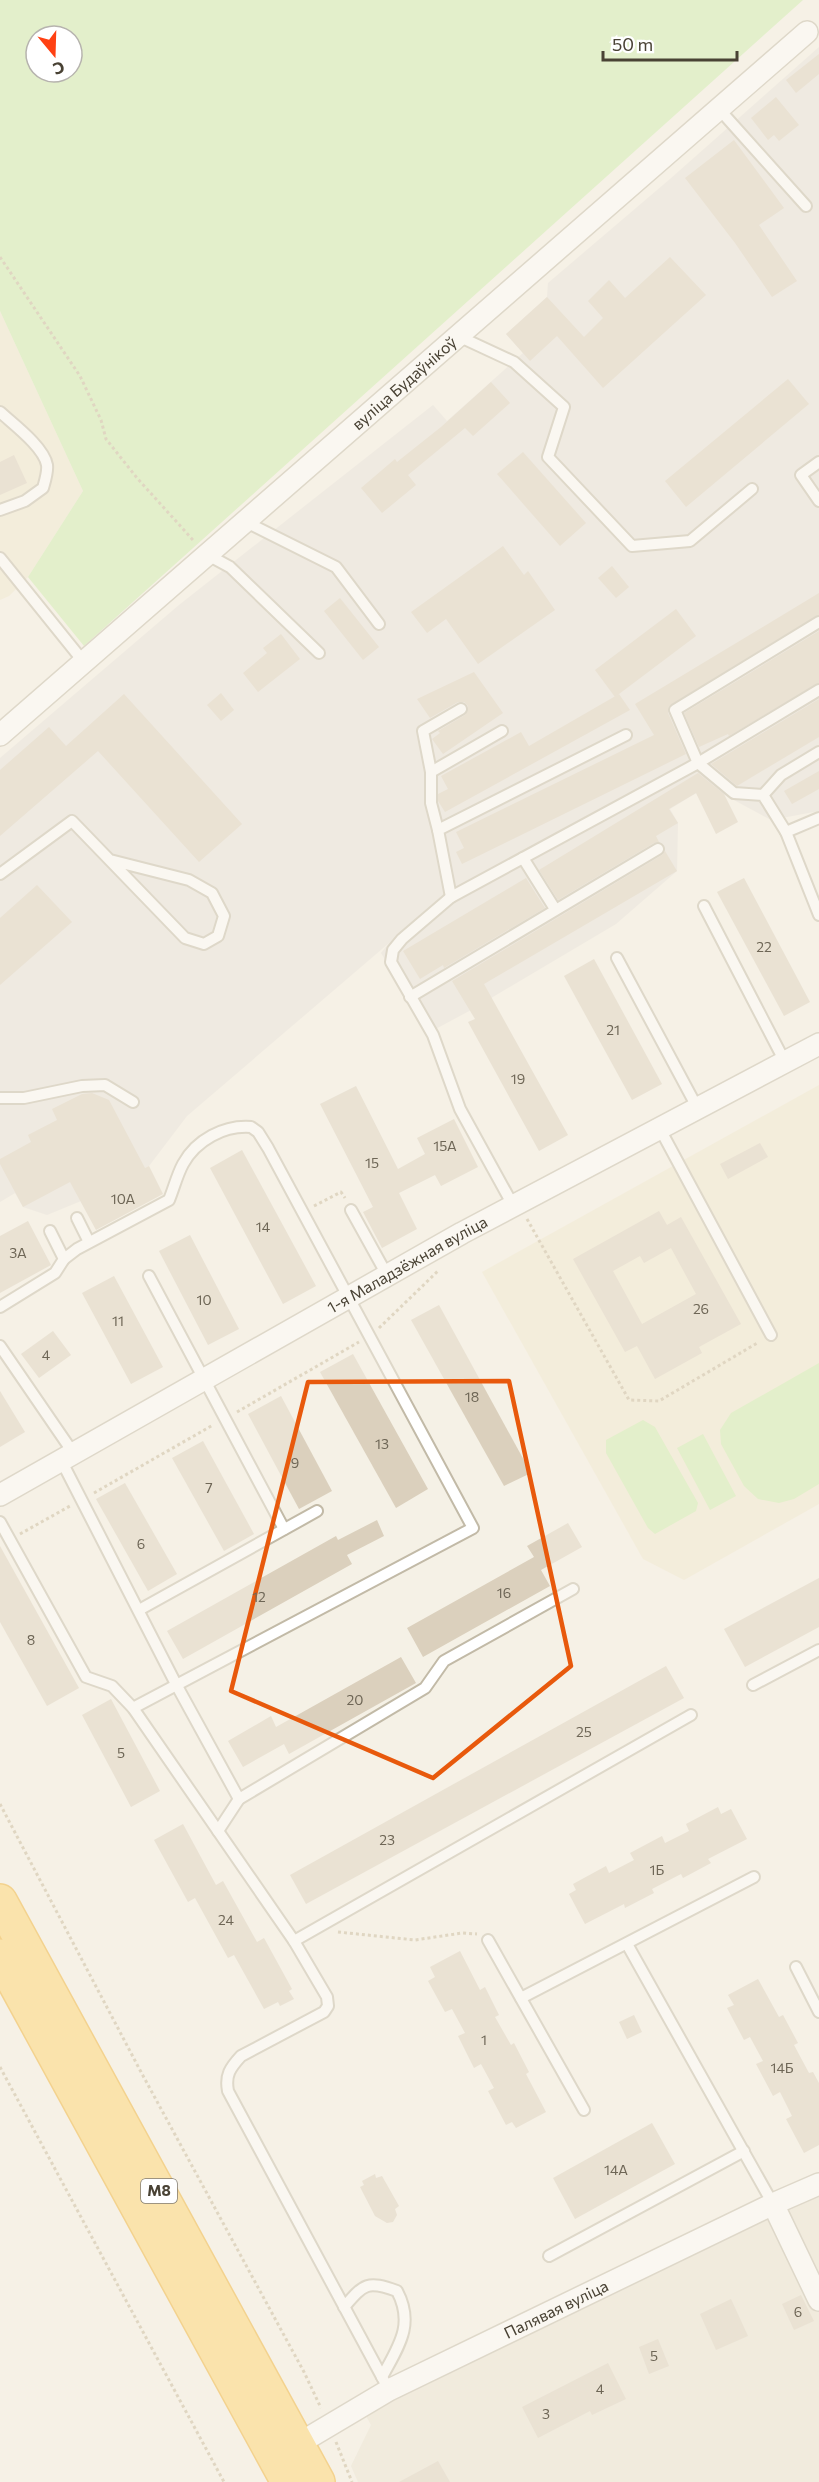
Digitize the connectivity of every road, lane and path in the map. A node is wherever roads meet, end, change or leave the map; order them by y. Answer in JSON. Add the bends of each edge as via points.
{"nodes":[{"id":1,"x":807,"y":32,"type":"dead end"},
{"id":2,"x":719,"y":109,"type":"junction"},
{"id":3,"x":806,"y":206,"type":"dead end"},
{"id":4,"x":0,"y":256,"type":"edge"},
{"id":5,"x":458,"y":336,"type":"junction"},
{"id":6,"x":0,"y":412,"type":"edge"},
{"id":7,"x":819,"y":462,"type":"edge"},
{"id":8,"x":752,"y":489,"type":"dead end"},
{"id":9,"x":819,"y":501,"type":"edge"},
{"id":10,"x":0,"y":510,"type":"edge"},
{"id":11,"x":244,"y":521,"type":"junction"},
{"id":12,"x":206,"y":554,"type":"junction"},
{"id":13,"x":0,"y":558,"type":"edge"},
{"id":14,"x":819,"y":622,"type":"edge"},
{"id":15,"x":379,"y":624,"type":"dead end"},
{"id":16,"x":319,"y":653,"type":"dead end"},
{"id":17,"x":83,"y":661,"type":"junction"},
{"id":18,"x":819,"y":690,"type":"edge"},
{"id":19,"x":461,"y":709,"type":"dead end"},
{"id":20,"x":502,"y":731,"type":"dead end"},
{"id":21,"x":0,"y":735,"type":"edge"},
{"id":22,"x":626,"y":735,"type":"dead end"},
{"id":23,"x":819,"y":752,"type":"edge"},
{"id":24,"x":698,"y":763,"type":"junction"},
{"id":25,"x":430,"y":771,"type":"junction"},
{"id":26,"x":763,"y":795,"type":"junction"},
{"id":27,"x":819,"y":818,"type":"edge"},
{"id":28,"x":438,"y":830,"type":"junction"},
{"id":29,"x":786,"y":832,"type":"junction"},
{"id":30,"x":658,"y":849,"type":"dead end"},
{"id":31,"x":523,"y":858,"type":"junction"},
{"id":32,"x":110,"y":860,"type":"junction"},
{"id":33,"x":0,"y":874,"type":"edge"},
{"id":34,"x":451,"y":897,"type":"junction"},
{"id":35,"x":704,"y":906,"type":"dead end"},
{"id":36,"x":555,"y":909,"type":"junction"},
{"id":37,"x":819,"y":915,"type":"edge"},
{"id":38,"x":617,"y":958,"type":"dead end"},
{"id":39,"x":410,"y":997,"type":"junction"},
{"id":40,"x":819,"y":1044,"type":"edge"},
{"id":41,"x":785,"y":1062,"type":"junction"},
{"id":42,"x":0,"y":1098,"type":"edge"},
{"id":43,"x":133,"y":1102,"type":"dead end"},
{"id":44,"x":698,"y":1109,"type":"junction"},
{"id":45,"x":660,"y":1129,"type":"junction"},
{"id":46,"x":514,"y":1207,"type":"junction"},
{"id":47,"x":351,"y":1210,"type":"joint"},
{"id":48,"x":303,"y":1212,"type":"junction"},
{"id":49,"x":538,"y":1216,"type":"dead end"},
{"id":50,"x":77,"y":1218,"type":"dead end"},
{"id":51,"x":50,"y":1231,"type":"dead end"},
{"id":52,"x":89,"y":1242,"type":"junction"},
{"id":53,"x":64,"y":1259,"type":"junction"},
{"id":54,"x":442,"y":1267,"type":"dead end"},
{"id":55,"x":387,"y":1275,"type":"junction"},
{"id":56,"x":149,"y":1276,"type":"dead end"},
{"id":57,"x":350,"y":1296,"type":"junction"},
{"id":58,"x":0,"y":1306,"type":"edge"},
{"id":59,"x":771,"y":1335,"type":"joint"},
{"id":60,"x":371,"y":1336,"type":"junction"},
{"id":61,"x":0,"y":1346,"type":"edge"},
{"id":62,"x":205,"y":1379,"type":"junction"},
{"id":63,"x":226,"y":1419,"type":"junction"},
{"id":64,"x":68,"y":1457,"type":"junction"},
{"id":65,"x":0,"y":1495,"type":"edge"},
{"id":66,"x":81,"y":1500,"type":"junction"},
{"id":67,"x":317,"y":1511,"type":"dead end"},
{"id":68,"x":0,"y":1522,"type":"edge"},
{"id":69,"x":284,"y":1529,"type":"junction"},
{"id":70,"x":10,"y":1539,"type":"junction"},
{"id":71,"x":573,"y":1589,"type":"dead end"},
{"id":72,"x":139,"y":1610,"type":"junction"},
{"id":73,"x":819,"y":1650,"type":"edge"},
{"id":74,"x":753,"y":1685,"type":"dead end"},
{"id":75,"x":177,"y":1686,"type":"junction"},
{"id":76,"x":133,"y":1708,"type":"junction"},
{"id":77,"x":691,"y":1715,"type":"dead end"},
{"id":78,"x":238,"y":1799,"type":"junction"},
{"id":79,"x":0,"y":1804,"type":"edge"},
{"id":80,"x":218,"y":1831,"type":"junction"},
{"id":81,"x":754,"y":1878,"type":"dead end"},
{"id":82,"x":0,"y":1901,"type":"edge"},
{"id":83,"x":315,"y":1929,"type":"junction"},
{"id":84,"x":488,"y":1940,"type":"joint"},
{"id":85,"x":294,"y":1941,"type":"junction"},
{"id":86,"x":627,"y":1944,"type":"junction"},
{"id":87,"x":0,"y":1956,"type":"edge"},
{"id":88,"x":796,"y":1967,"type":"dead end"},
{"id":89,"x":521,"y":1998,"type":"junction"},
{"id":90,"x":819,"y":2012,"type":"edge"},
{"id":91,"x":0,"y":2067,"type":"edge"},
{"id":92,"x":584,"y":2110,"type":"dead end"},
{"id":93,"x":744,"y":2151,"type":"junction"},
{"id":94,"x":819,"y":2184,"type":"edge"},
{"id":95,"x":773,"y":2204,"type":"junction"},
{"id":96,"x":549,"y":2256,"type":"dead end"},
{"id":97,"x":819,"y":2300,"type":"edge"},
{"id":98,"x":344,"y":2307,"type":"junction"},
{"id":99,"x":386,"y":2383,"type":"junction"},
{"id":100,"x":330,"y":2427,"type":"junction"},
{"id":101,"x":287,"y":2462,"type":"edge"},
{"id":102,"x":224,"y":2482,"type":"edge"},
{"id":103,"x":318,"y":2482,"type":"edge"},
{"id":104,"x":352,"y":2482,"type":"edge"}],
"edges":[{"from":1,"to":2,"type":"street","name":"вуліца Будаўнікоў"},
{"from":2,"to":3,"type":"lane"},
{"from":2,"to":5,"type":"street","name":"вуліца Будаўнікоў"},
{"from":4,"to":12,"type":"path","via":[[80,376],[106,439]]},
{"from":5,"to":8,"type":"lane","via":[[514,363],[564,407],[548,457],[632,546],[690,541]]},
{"from":5,"to":11,"type":"street","name":"вуліца Будаўнікоў"},
{"from":6,"to":10,"type":"lane","via":[[39,450],[47,466],[43,488],[25,501]]},
{"from":7,"to":9,"type":"lane","via":[[801,476]]},
{"from":11,"to":12,"type":"street","name":"вуліца Будаўнікоў"},
{"from":11,"to":15,"type":"lane","via":[[336,567]]},
{"from":12,"to":16,"type":"lane","via":[[230,567]]},
{"from":12,"to":17,"type":"street","name":"вуліца Будаўнікоў"},
{"from":13,"to":17,"type":"lane"},
{"from":14,"to":24,"type":"lane","via":[[675,710]]},
{"from":17,"to":21,"type":"street","name":"вуліца Будаўнікоў"},
{"from":18,"to":24,"type":"lane"},
{"from":19,"to":25,"type":"lane","via":[[423,731]]},
{"from":20,"to":25,"type":"lane"},
{"from":22,"to":28,"type":"lane"},
{"from":23,"to":26,"type":"lane","via":[[781,775]]},
{"from":24,"to":26,"type":"lane","via":[[734,793]]},
{"from":24,"to":31,"type":"lane"},
{"from":25,"to":28,"type":"lane","via":[[431,803]]},
{"from":26,"to":29,"type":"lane"},
{"from":27,"to":29,"type":"lane"},
{"from":28,"to":34,"type":"lane"},
{"from":29,"to":37,"type":"lane"},
{"from":30,"to":36,"type":"lane"},
{"from":31,"to":34,"type":"lane"},
{"from":31,"to":36,"type":"lane"},
{"from":32,"to":32,"type":"lane","via":[[185,938],[204,944],[218,936],[224,916],[212,893],[189,880]]},
{"from":32,"to":33,"type":"lane","via":[[72,820]]},
{"from":34,"to":39,"type":"lane","via":[[393,950],[391,962]]},
{"from":35,"to":41,"type":"lane"},
{"from":36,"to":39,"type":"lane"},
{"from":38,"to":44,"type":"lane"},
{"from":39,"to":46,"type":"lane","via":[[433,1035],[460,1109]]},
{"from":40,"to":41,"type":"street","name":"1-я Маладзёжная вуліца"},
{"from":41,"to":44,"type":"street","name":"1-я Маладзёжная вуліца"},
{"from":42,"to":43,"type":"lane","via":[[105,1085]]},
{"from":44,"to":45,"type":"street","name":"1-я Маладзёжная вуліца"},
{"from":45,"to":46,"type":"street","name":"1-я Маладзёжная вуліца"},
{"from":45,"to":59,"type":"lane"},
{"from":46,"to":55,"type":"street","name":"1-я Маладзёжная вуліца"},
{"from":47,"to":48,"type":"path","via":[[341,1192]]},
{"from":47,"to":55,"type":"lane"},
{"from":48,"to":52,"type":"lane","via":[[258,1132],[242,1126],[216,1133],[188,1155],[169,1200]]},
{"from":48,"to":57,"type":"lane"},
{"from":49,"to":59,"type":"path","via":[[528,1221],[629,1400],[659,1401]]},
{"from":50,"to":52,"type":"lane"},
{"from":51,"to":53,"type":"lane"},
{"from":52,"to":53,"type":"lane"},
{"from":53,"to":58,"type":"lane","via":[[55,1273]]},
{"from":54,"to":60,"type":"path"},
{"from":55,"to":57,"type":"street","name":"1-я Маладзёжная вуліца"},
{"from":56,"to":62,"type":"lane"},
{"from":57,"to":60,"type":"lane"},
{"from":57,"to":62,"type":"street","name":"1-я Маладзёжная вуліца"},
{"from":60,"to":63,"type":"path"},
{"from":60,"to":75,"type":"lane","via":[[473,1528]]},
{"from":61,"to":64,"type":"lane"},
{"from":62,"to":63,"type":"lane"},
{"from":62,"to":64,"type":"street","name":"1-я Маладзёжная вуліца"},
{"from":63,"to":66,"type":"path"},
{"from":63,"to":69,"type":"lane"},
{"from":64,"to":65,"type":"street","name":"1-я Маладзёжная вуліца"},
{"from":64,"to":66,"type":"lane"},
{"from":66,"to":70,"type":"path"},
{"from":66,"to":72,"type":"lane"},
{"from":67,"to":69,"type":"lane"},
{"from":68,"to":70,"type":"lane"},
{"from":69,"to":72,"type":"lane"},
{"from":70,"to":76,"type":"lane","via":[[86,1677],[112,1686]]},
{"from":71,"to":78,"type":"lane","via":[[444,1661],[425,1688]]},
{"from":72,"to":75,"type":"lane"},
{"from":73,"to":74,"type":"lane"},
{"from":75,"to":76,"type":"lane"},
{"from":75,"to":78,"type":"lane"},
{"from":76,"to":80,"type":"lane"},
{"from":77,"to":83,"type":"lane"},
{"from":78,"to":80,"type":"lane"},
{"from":79,"to":100,"type":"path"},
{"from":80,"to":85,"type":"lane"},
{"from":81,"to":86,"type":"lane"},
{"from":82,"to":101,"type":"highway","number":"М8"},
{"from":83,"to":84,"type":"path","via":[[415,1940],[476,1934]]},
{"from":83,"to":85,"type":"lane"},
{"from":84,"to":89,"type":"lane"},
{"from":85,"to":98,"type":"lane","via":[[327,1997],[328,2006],[324,2012],[241,2056],[230,2067],[226,2079],[228,2091]]},
{"from":86,"to":89,"type":"lane"},
{"from":86,"to":93,"type":"lane"},
{"from":87,"to":101,"type":"highway","number":"М8"},
{"from":88,"to":90,"type":"lane"},
{"from":89,"to":92,"type":"lane"},
{"from":91,"to":102,"type":"path"},
{"from":93,"to":95,"type":"lane"},
{"from":93,"to":96,"type":"lane"},
{"from":94,"to":95,"type":"street","name":"Палявая вуліца"},
{"from":95,"to":97,"type":"street"},
{"from":95,"to":99,"type":"street","name":"Палявая вуліца"},
{"from":98,"to":99,"type":"lane"},
{"from":98,"to":99,"type":"lane","via":[[362,2286],[376,2283],[397,2291],[406,2320]]},
{"from":99,"to":100,"type":"street","name":"Палявая вуліца"},
{"from":100,"to":101,"type":"street","name":"Палявая вуліца"},
{"from":100,"to":104,"type":"path"},
{"from":101,"to":103,"type":"highway","number":"М8"}]}
